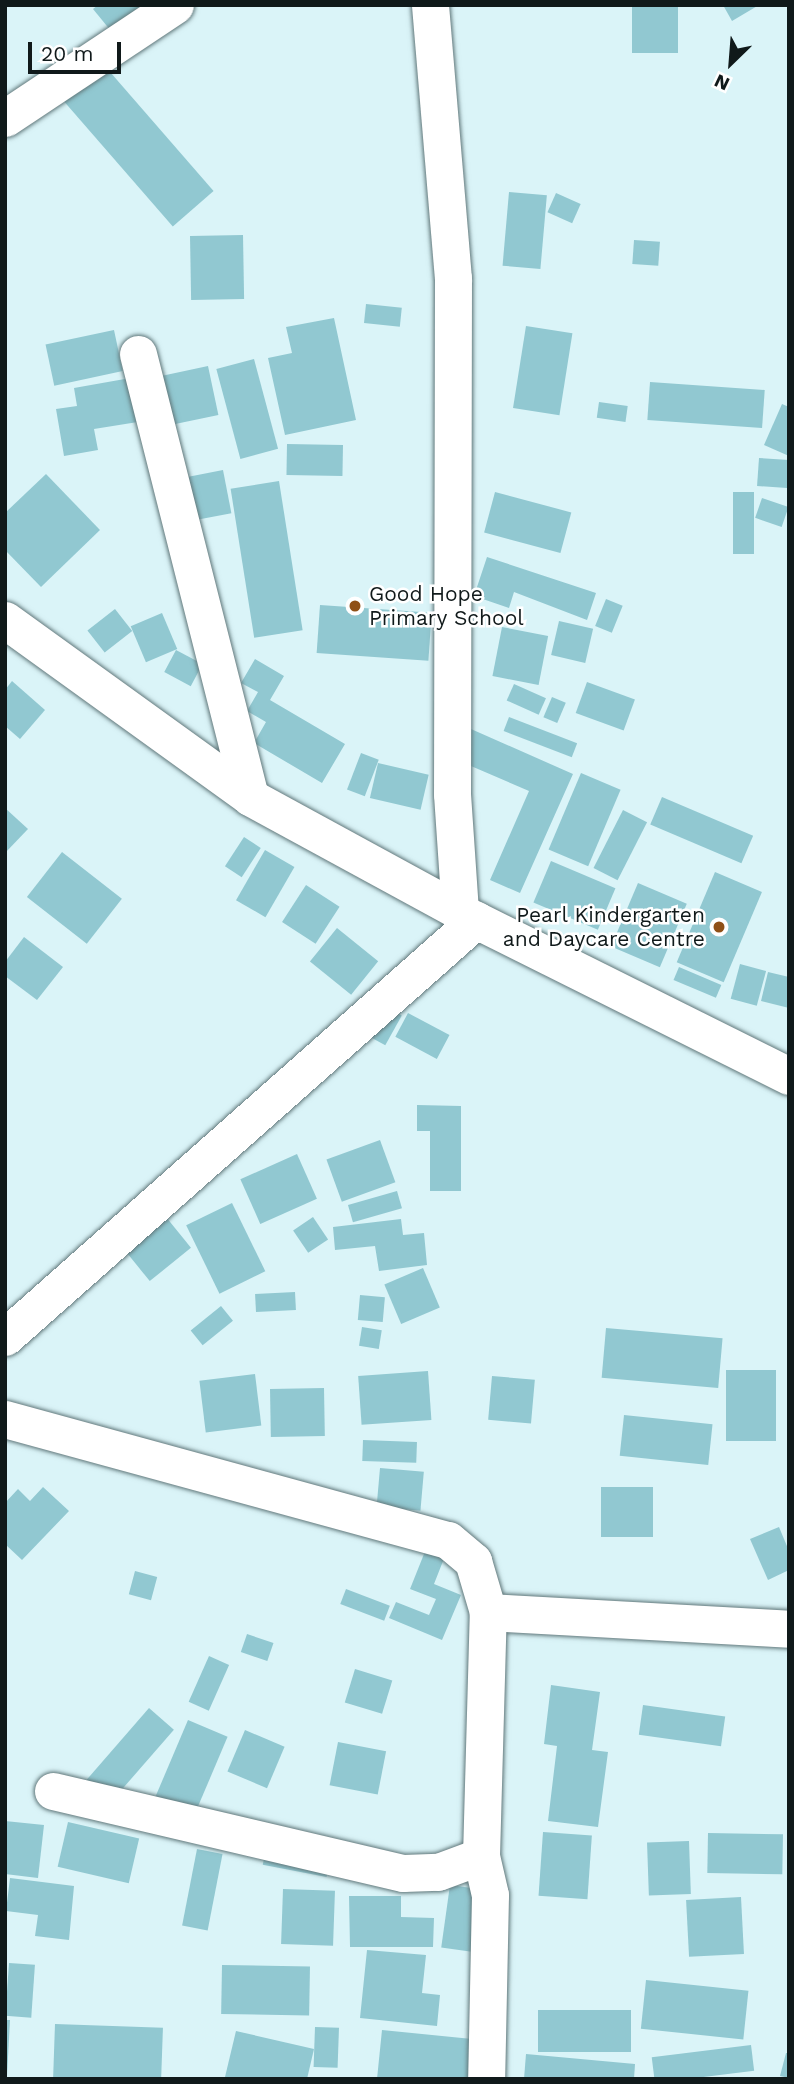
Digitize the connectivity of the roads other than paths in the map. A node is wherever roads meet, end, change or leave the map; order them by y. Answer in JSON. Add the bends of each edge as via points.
{"nodes":[{"id":1,"x":176,"y":5,"type":"edge"},
{"id":2,"x":430,"y":5,"type":"edge"},
{"id":3,"x":5,"y":118,"type":"edge"},
{"id":4,"x":138,"y":354,"type":"dead end"},
{"id":5,"x":5,"y":620,"type":"edge"},
{"id":6,"x":250,"y":797,"type":"junction"},
{"id":7,"x":468,"y":915,"type":"junction"},
{"id":8,"x":789,"y":1076,"type":"edge"},
{"id":9,"x":5,"y":1337,"type":"edge"},
{"id":10,"x":5,"y":1419,"type":"edge"},
{"id":11,"x":488,"y":1612,"type":"junction"},
{"id":12,"x":789,"y":1629,"type":"edge"},
{"id":13,"x":53,"y":1791,"type":"dead end"},
{"id":14,"x":481,"y":1856,"type":"junction"},
{"id":15,"x":486,"y":2079,"type":"edge"}],
"edges":[{"from":1,"to":3,"type":"street"},
{"from":2,"to":7,"type":"street","via":[[453,278],[452,794]]},
{"from":4,"to":6,"type":"street"},
{"from":5,"to":6,"type":"street"},
{"from":6,"to":7,"type":"street"},
{"from":7,"to":8,"type":"street"},
{"from":7,"to":9,"type":"street"},
{"from":10,"to":11,"type":"street","via":[[448,1540],[473,1561]]},
{"from":11,"to":12,"type":"street"},
{"from":11,"to":14,"type":"street"},
{"from":13,"to":14,"type":"street","via":[[403,1873],[438,1872]]},
{"from":14,"to":15,"type":"street","via":[[490,1895]]}]}
